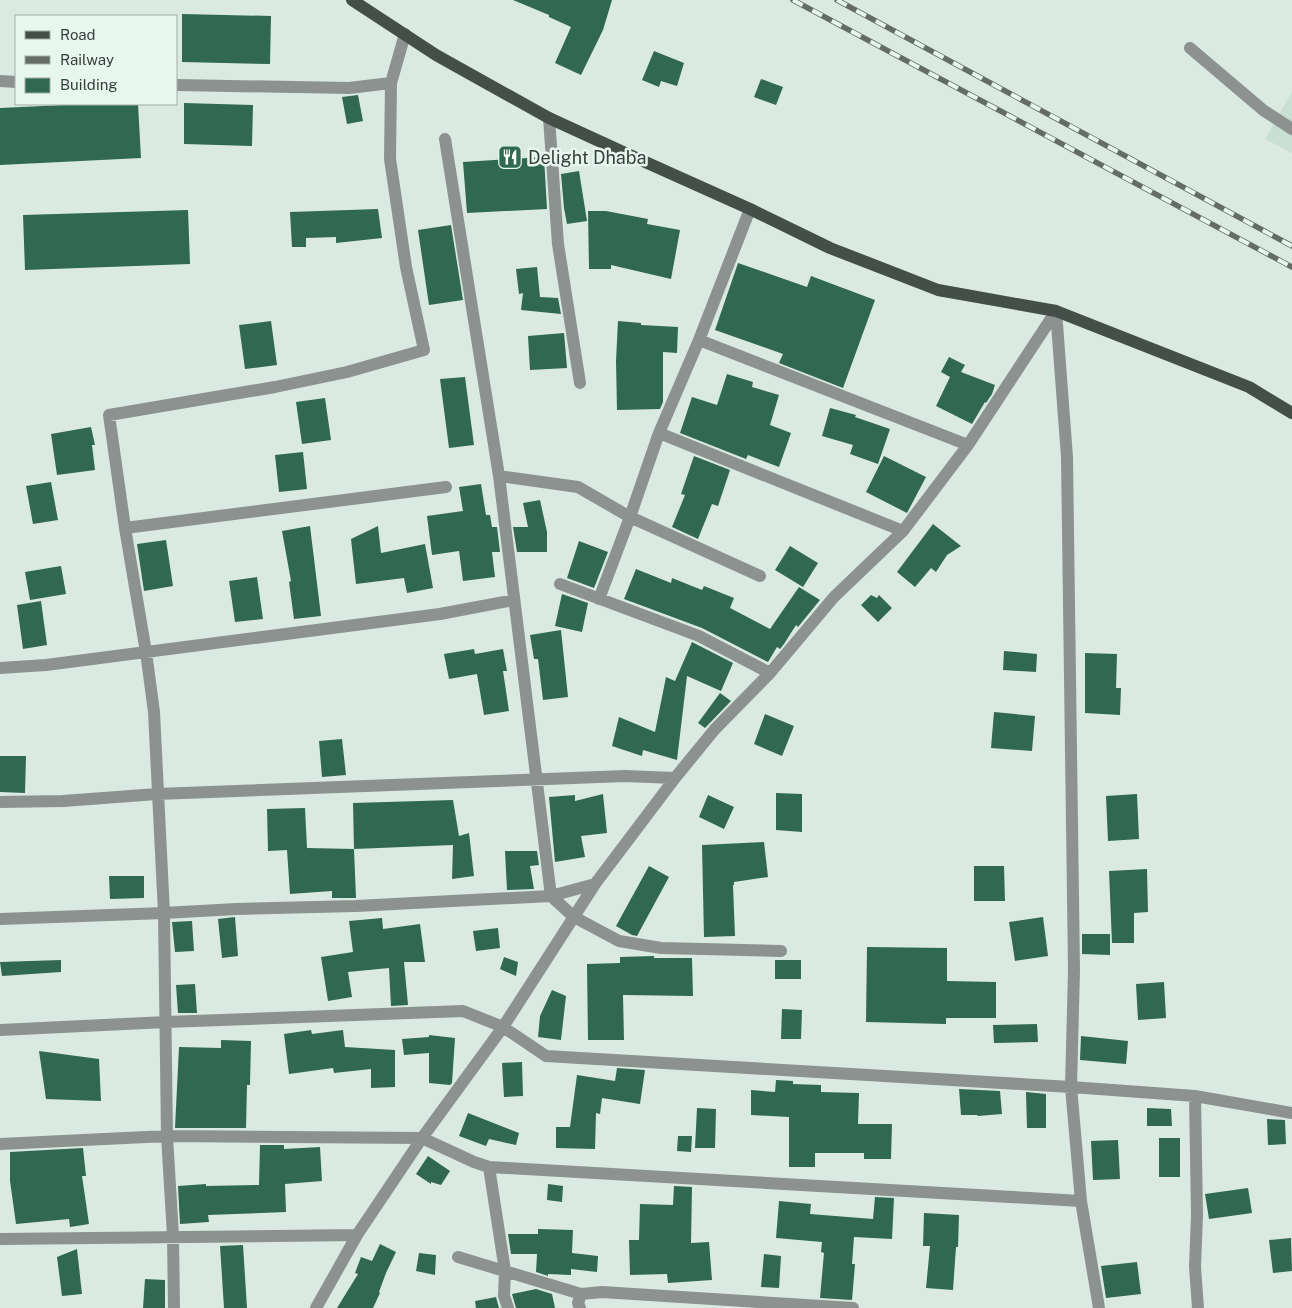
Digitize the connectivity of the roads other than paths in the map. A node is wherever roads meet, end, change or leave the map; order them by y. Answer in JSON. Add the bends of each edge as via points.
{"nodes":[{"id":1,"x":352,"y":0,"type":"edge"},
{"id":2,"x":405,"y":34,"type":"junction"},
{"id":3,"x":1190,"y":48,"type":"dead end"},
{"id":4,"x":0,"y":81,"type":"edge"},
{"id":5,"x":15,"y":82,"type":"edge"},
{"id":6,"x":391,"y":83,"type":"junction"},
{"id":7,"x":178,"y":85,"type":"edge"},
{"id":8,"x":549,"y":118,"type":"junction"},
{"id":9,"x":1292,"y":129,"type":"edge"},
{"id":10,"x":445,"y":139,"type":"dead end"},
{"id":11,"x":750,"y":208,"type":"junction"},
{"id":12,"x":1056,"y":312,"type":"junction"},
{"id":13,"x":699,"y":340,"type":"junction"},
{"id":14,"x":580,"y":383,"type":"dead end"},
{"id":15,"x":1292,"y":413,"type":"edge"},
{"id":16,"x":659,"y":433,"type":"junction"},
{"id":17,"x":968,"y":445,"type":"junction"},
{"id":18,"x":499,"y":476,"type":"junction"},
{"id":19,"x":446,"y":487,"type":"dead end"},
{"id":20,"x":630,"y":517,"type":"junction"},
{"id":21,"x":125,"y":528,"type":"junction"},
{"id":22,"x":903,"y":531,"type":"junction"},
{"id":23,"x":760,"y":576,"type":"dead end"},
{"id":24,"x":560,"y":584,"type":"dead end"},
{"id":25,"x":599,"y":599,"type":"junction"},
{"id":26,"x":514,"y":600,"type":"junction"},
{"id":27,"x":146,"y":652,"type":"junction"},
{"id":28,"x":0,"y":668,"type":"edge"},
{"id":29,"x":770,"y":673,"type":"junction"},
{"id":30,"x":675,"y":778,"type":"junction"},
{"id":31,"x":537,"y":780,"type":"junction"},
{"id":32,"x":157,"y":794,"type":"junction"},
{"id":33,"x":0,"y":802,"type":"edge"},
{"id":34,"x":594,"y":884,"type":"junction"},
{"id":35,"x":551,"y":896,"type":"junction"},
{"id":36,"x":164,"y":913,"type":"junction"},
{"id":37,"x":574,"y":917,"type":"junction"},
{"id":38,"x":0,"y":918,"type":"edge"},
{"id":39,"x":781,"y":951,"type":"dead end"},
{"id":40,"x":166,"y":1022,"type":"junction"},
{"id":41,"x":503,"y":1027,"type":"junction"},
{"id":42,"x":0,"y":1030,"type":"edge"},
{"id":43,"x":1071,"y":1087,"type":"junction"},
{"id":44,"x":1195,"y":1096,"type":"junction"},
{"id":45,"x":1292,"y":1113,"type":"edge"},
{"id":46,"x":167,"y":1136,"type":"junction"},
{"id":47,"x":422,"y":1138,"type":"junction"},
{"id":48,"x":0,"y":1144,"type":"edge"},
{"id":49,"x":490,"y":1167,"type":"junction"},
{"id":50,"x":1081,"y":1201,"type":"junction"},
{"id":51,"x":357,"y":1235,"type":"junction"},
{"id":52,"x":173,"y":1236,"type":"junction"},
{"id":53,"x":0,"y":1239,"type":"edge"},
{"id":54,"x":458,"y":1257,"type":"dead end"},
{"id":55,"x":505,"y":1271,"type":"junction"},
{"id":56,"x":581,"y":1294,"type":"junction"},
{"id":57,"x":174,"y":1308,"type":"edge"},
{"id":58,"x":316,"y":1308,"type":"edge"},
{"id":59,"x":508,"y":1308,"type":"edge"},
{"id":60,"x":580,"y":1308,"type":"edge"},
{"id":61,"x":853,"y":1308,"type":"edge"},
{"id":62,"x":1098,"y":1308,"type":"edge"},
{"id":63,"x":1198,"y":1308,"type":"edge"}],
"edges":[{"from":1,"to":2,"type":"main road"},
{"from":2,"to":6,"type":"street"},
{"from":2,"to":8,"type":"main road","via":[[436,55]]},
{"from":3,"to":9,"type":"street","via":[[1263,110]]},
{"from":4,"to":5,"type":"street"},
{"from":6,"to":7,"type":"street","via":[[349,88]]},
{"from":6,"to":21,"type":"street","via":[[390,159],[406,267],[424,350],[348,372],[110,415]]},
{"from":8,"to":11,"type":"main road"},
{"from":8,"to":14,"type":"street","via":[[558,244]]},
{"from":10,"to":18,"type":"street"},
{"from":11,"to":12,"type":"main road","via":[[830,248],[938,290]]},
{"from":11,"to":13,"type":"street"},
{"from":12,"to":15,"type":"main road","via":[[1249,387]]},
{"from":12,"to":17,"type":"street"},
{"from":12,"to":43,"type":"street","via":[[1067,457],[1074,970]]},
{"from":13,"to":16,"type":"street"},
{"from":13,"to":17,"type":"street"},
{"from":16,"to":20,"type":"street"},
{"from":16,"to":22,"type":"street"},
{"from":17,"to":22,"type":"street"},
{"from":18,"to":20,"type":"street","via":[[578,487]]},
{"from":18,"to":26,"type":"street"},
{"from":19,"to":21,"type":"street"},
{"from":20,"to":23,"type":"street"},
{"from":20,"to":25,"type":"street"},
{"from":21,"to":27,"type":"street"},
{"from":22,"to":29,"type":"street","via":[[834,597]]},
{"from":24,"to":25,"type":"street"},
{"from":25,"to":29,"type":"street","via":[[699,636]]},
{"from":26,"to":27,"type":"street","via":[[440,614]]},
{"from":26,"to":31,"type":"street"},
{"from":27,"to":28,"type":"street"},
{"from":27,"to":32,"type":"street","via":[[154,712]]},
{"from":29,"to":30,"type":"street","via":[[715,729]]},
{"from":30,"to":31,"type":"street","via":[[625,776]]},
{"from":30,"to":34,"type":"street"},
{"from":31,"to":32,"type":"street"},
{"from":31,"to":35,"type":"street"},
{"from":32,"to":33,"type":"street"},
{"from":32,"to":36,"type":"street"},
{"from":34,"to":35,"type":"street"},
{"from":34,"to":37,"type":"street"},
{"from":35,"to":36,"type":"street"},
{"from":35,"to":37,"type":"street"},
{"from":36,"to":38,"type":"street"},
{"from":36,"to":40,"type":"street"},
{"from":37,"to":39,"type":"street","via":[[619,941],[661,948]]},
{"from":37,"to":41,"type":"street"},
{"from":40,"to":41,"type":"street","via":[[463,1011]]},
{"from":40,"to":42,"type":"street"},
{"from":40,"to":46,"type":"street"},
{"from":41,"to":43,"type":"street","via":[[546,1056]]},
{"from":41,"to":47,"type":"street"},
{"from":43,"to":44,"type":"street"},
{"from":43,"to":50,"type":"street"},
{"from":44,"to":45,"type":"street"},
{"from":44,"to":63,"type":"street"},
{"from":46,"to":47,"type":"street"},
{"from":46,"to":48,"type":"street"},
{"from":46,"to":52,"type":"street"},
{"from":47,"to":49,"type":"street"},
{"from":47,"to":51,"type":"street"},
{"from":49,"to":50,"type":"street"},
{"from":49,"to":55,"type":"street"},
{"from":50,"to":62,"type":"street"},
{"from":51,"to":52,"type":"street"},
{"from":51,"to":58,"type":"street"},
{"from":52,"to":53,"type":"street"},
{"from":52,"to":57,"type":"street"},
{"from":54,"to":55,"type":"street"},
{"from":55,"to":56,"type":"street"},
{"from":55,"to":59,"type":"street","via":[[504,1296]]},
{"from":56,"to":60,"type":"street"},
{"from":56,"to":61,"type":"street","via":[[602,1292]]}]}
